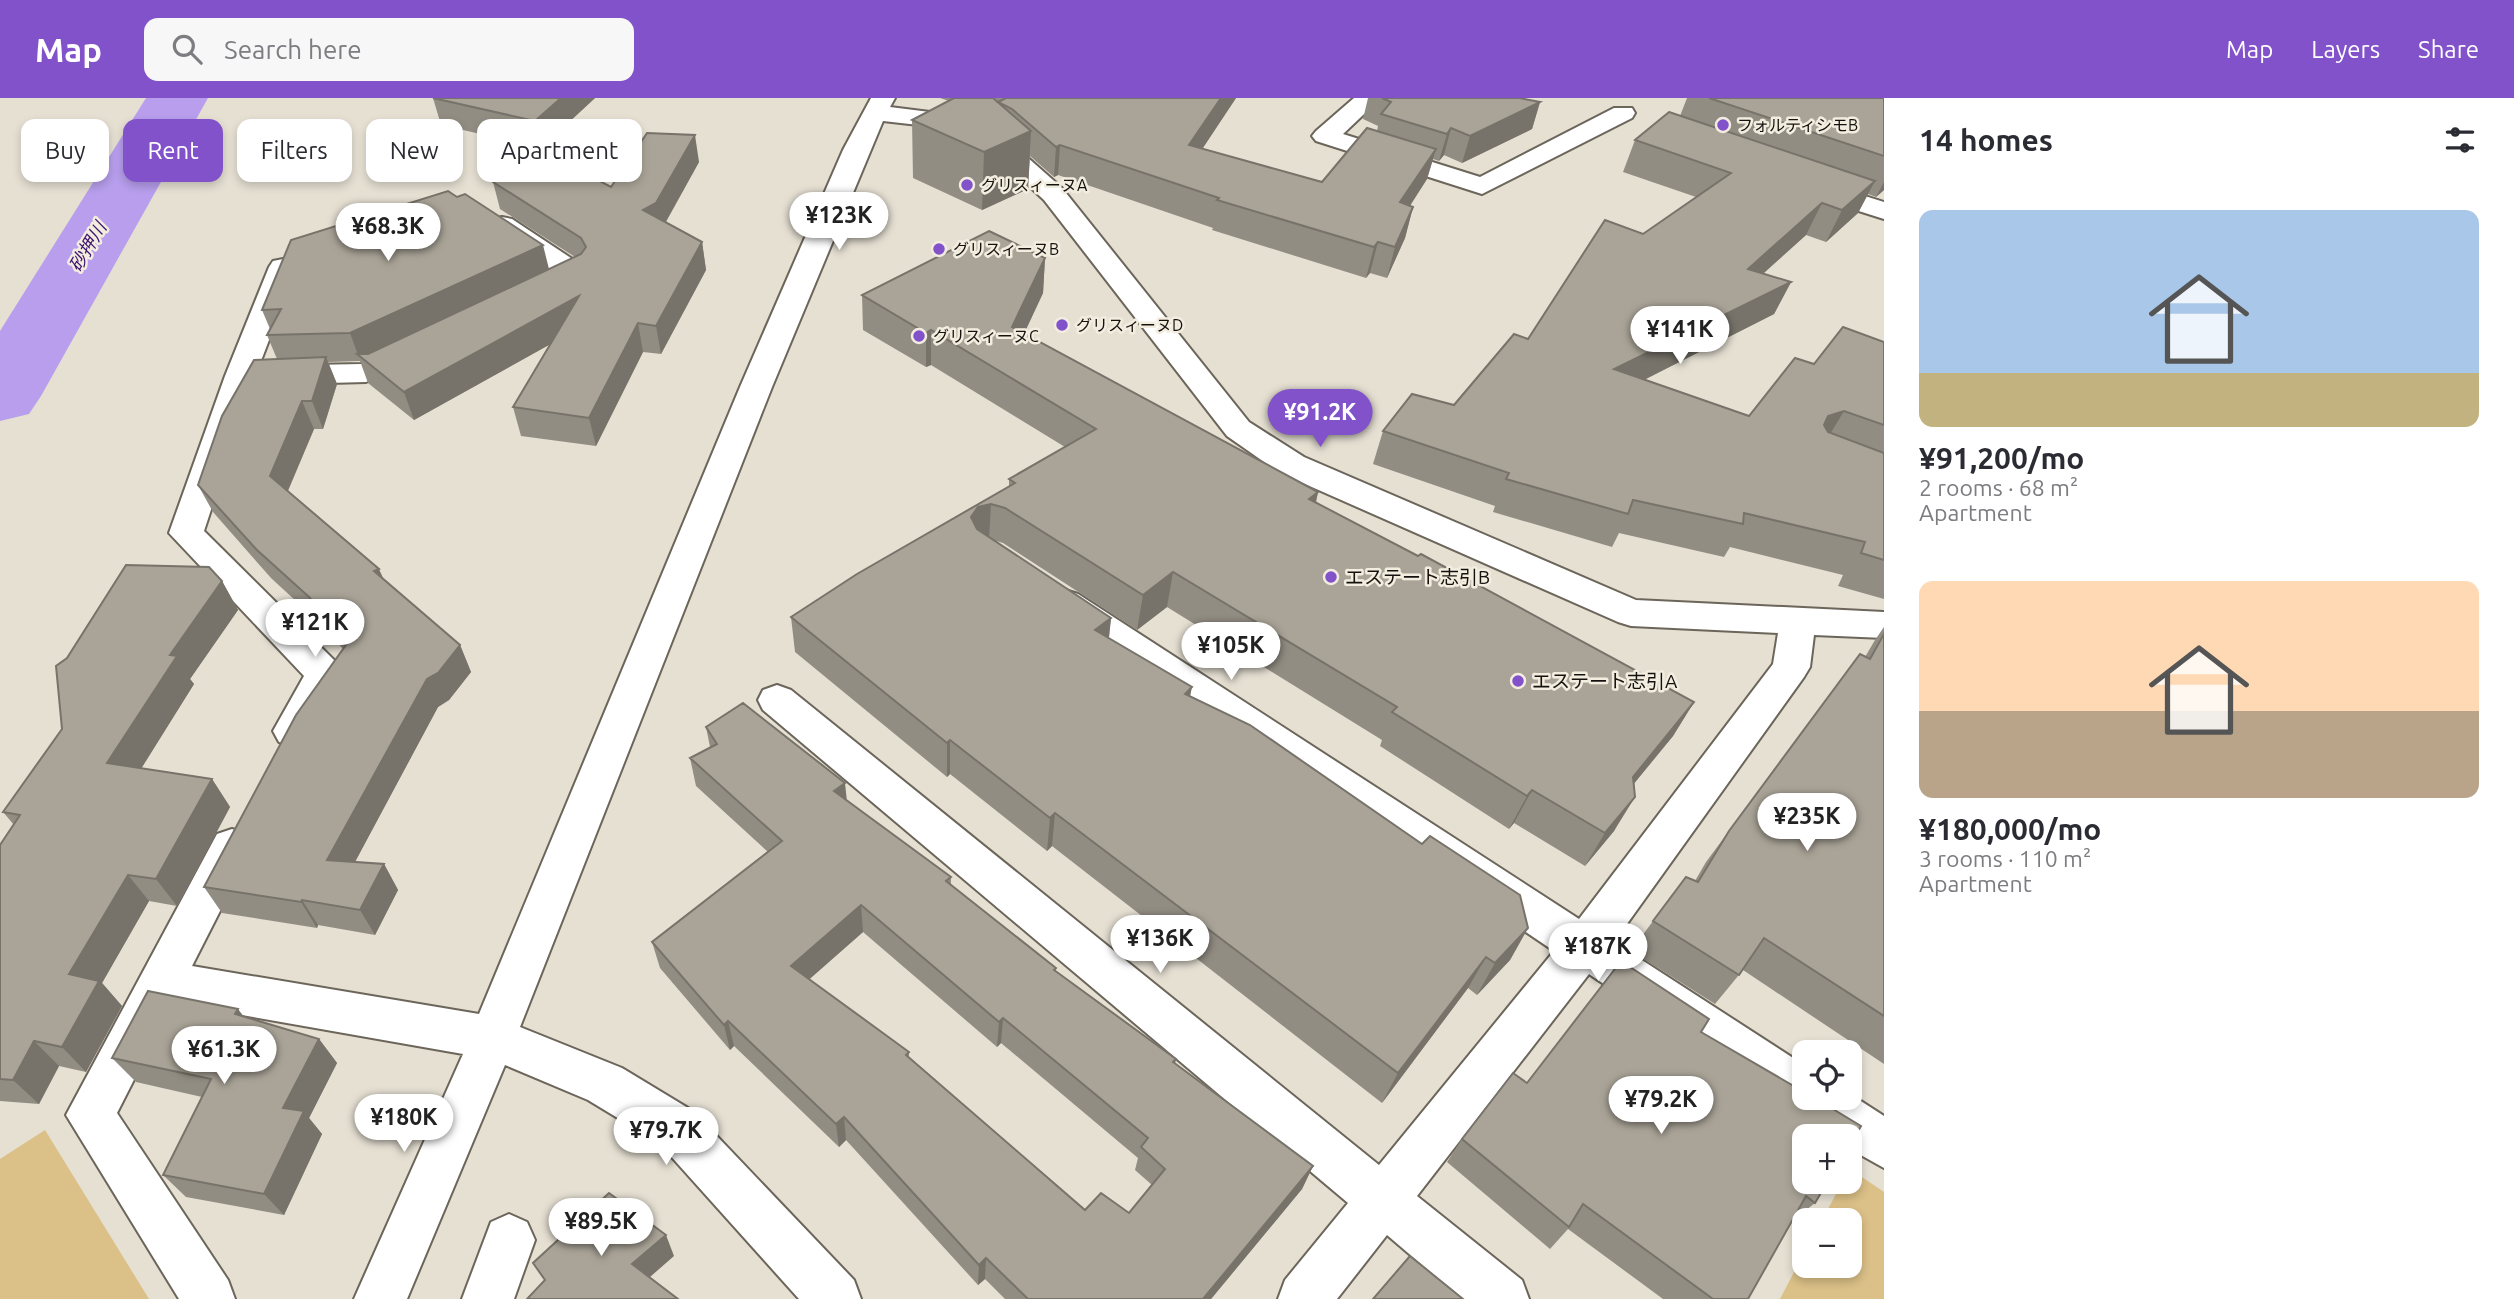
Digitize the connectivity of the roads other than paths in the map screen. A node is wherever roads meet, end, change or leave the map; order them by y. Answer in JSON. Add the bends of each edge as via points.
{"nodes":[{"id":1,"x":1369,"y":98,"type":"edge"},
{"id":2,"x":1596,"y":98,"type":"edge"},
{"id":3,"x":879,"y":105,"type":"edge"},
{"id":4,"x":1785,"y":178,"type":"edge"},
{"id":5,"x":479,"y":210,"type":"edge"},
{"id":6,"x":1884,"y":211,"type":"edge"},
{"id":7,"x":311,"y":254,"type":"edge"},
{"id":8,"x":526,"y":297,"type":"edge"},
{"id":9,"x":440,"y":338,"type":"edge"},
{"id":10,"x":240,"y":376,"type":"junction"},
{"id":11,"x":1037,"y":585,"type":"edge"},
{"id":12,"x":1798,"y":622,"type":"junction"},
{"id":13,"x":1884,"y":625,"type":"edge"},
{"id":14,"x":777,"y":700,"type":"dead end"},
{"id":15,"x":278,"y":759,"type":"edge"},
{"id":16,"x":252,"y":808,"type":"edge"},
{"id":17,"x":1584,"y":947,"type":"junction"},
{"id":18,"x":161,"y":981,"type":"junction"},
{"id":19,"x":493,"y":1038,"type":"junction"},
{"id":20,"x":1792,"y":1084,"type":"edge"},
{"id":21,"x":1832,"y":1110,"type":"edge"},
{"id":22,"x":1884,"y":1144,"type":"edge"},
{"id":23,"x":1382,"y":1202,"type":"junction"},
{"id":24,"x":509,"y":1240,"type":"dead end"},
{"id":25,"x":209,"y":1299,"type":"edge"},
{"id":26,"x":380,"y":1299,"type":"edge"},
{"id":27,"x":488,"y":1299,"type":"edge"},
{"id":28,"x":835,"y":1299,"type":"edge"},
{"id":29,"x":1304,"y":1299,"type":"edge"},
{"id":30,"x":1503,"y":1299,"type":"edge"}],
"edges":[{"from":1,"to":2,"type":"street","via":[[1325,136],[1482,187],[1633,118]]},
{"from":3,"to":12,"type":"street","via":[[970,129],[1000,146],[1053,194],[1238,429],[1292,465],[1631,613]]},
{"from":3,"to":19,"type":"street","via":[[722,469]]},
{"from":4,"to":6,"type":"street"},
{"from":5,"to":8,"type":"street","via":[[576,274]]},
{"from":7,"to":10,"type":"street","via":[[285,262]]},
{"from":9,"to":10,"type":"street","via":[[366,373]]},
{"from":10,"to":15,"type":"street","via":[[186,533],[324,673]]},
{"from":11,"to":17,"type":"street"},
{"from":12,"to":13,"type":"street"},
{"from":12,"to":17,"type":"street","via":[[1791,667]]},
{"from":14,"to":23,"type":"street"},
{"from":16,"to":18,"type":"street"},
{"from":17,"to":20,"type":"street"},
{"from":17,"to":23,"type":"street"},
{"from":18,"to":19,"type":"street"},
{"from":18,"to":25,"type":"street","via":[[90,1115]]},
{"from":19,"to":26,"type":"street"},
{"from":19,"to":28,"type":"street","via":[[605,1084],[676,1127]]},
{"from":21,"to":22,"type":"street"},
{"from":23,"to":29,"type":"street"},
{"from":23,"to":30,"type":"street"},
{"from":24,"to":27,"type":"street"}]}
